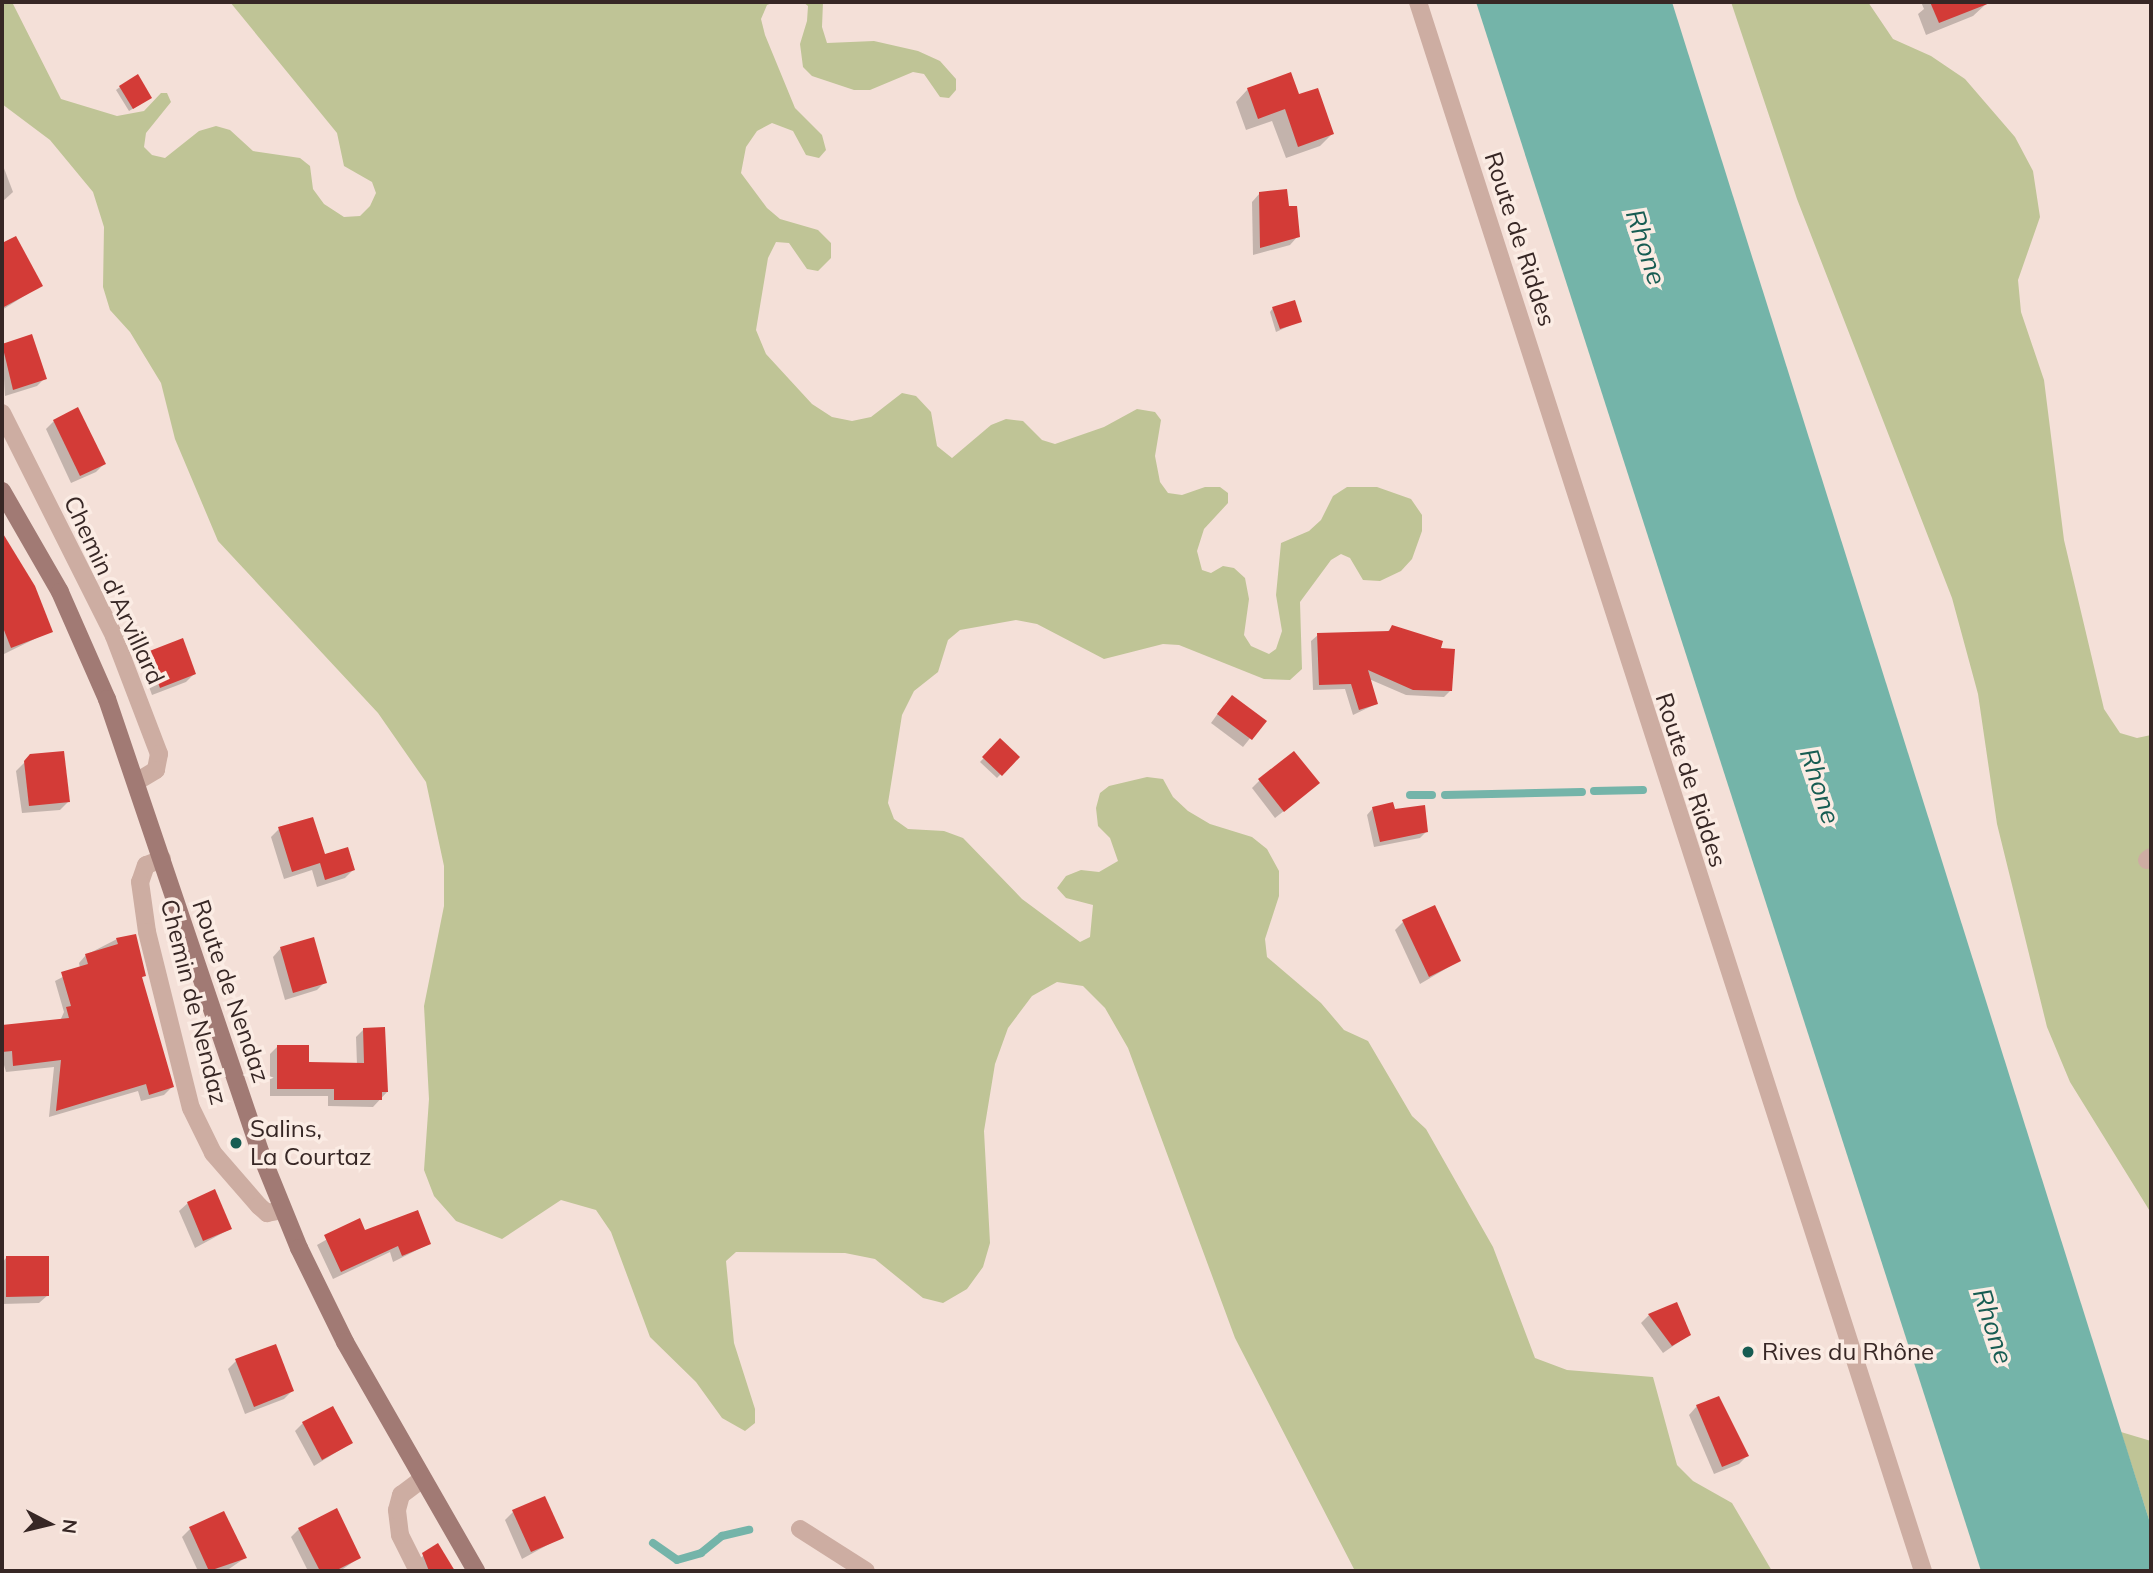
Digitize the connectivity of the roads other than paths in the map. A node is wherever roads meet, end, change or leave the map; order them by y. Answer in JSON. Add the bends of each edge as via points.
{"nodes":[{"id":1,"x":1418,"y":2,"type":"edge"},
{"id":2,"x":2,"y":413,"type":"edge"},
{"id":3,"x":2,"y":491,"type":"edge"},
{"id":4,"x":136,"y":782,"type":"junction"},
{"id":5,"x":162,"y":859,"type":"junction"},
{"id":6,"x":282,"y":1210,"type":"junction"},
{"id":7,"x":421,"y":1480,"type":"junction"},
{"id":8,"x":800,"y":1529,"type":"dead end"},
{"id":9,"x":418,"y":1571,"type":"edge"},
{"id":10,"x":476,"y":1571,"type":"edge"},
{"id":11,"x":866,"y":1571,"type":"edge"},
{"id":12,"x":1923,"y":1571,"type":"edge"}],
"edges":[{"from":1,"to":12,"type":"street","name":"Route de Riddes"},
{"from":2,"to":4,"type":"street","name":"Chemin d'Arvillard","via":[[114,636],[159,754],[156,770]]},
{"from":3,"to":4,"type":"main road","name":"Route de Nendaz","via":[[80,632]]},
{"from":4,"to":5,"type":"main road","name":"Route de Nendaz"},
{"from":5,"to":6,"type":"main road","name":"Route de Nendaz"},
{"from":5,"to":6,"type":"street","name":"Chemin de Nendaz","via":[[146,865],[140,882],[147,932],[191,1108],[213,1153],[258,1206],[267,1213]]},
{"from":6,"to":7,"type":"main road","name":"Route de Nendaz","via":[[340,1331]]},
{"from":7,"to":9,"type":"street","via":[[401,1496],[397,1510],[400,1535]]},
{"from":7,"to":10,"type":"main road","name":"Route de Nendaz"},
{"from":8,"to":11,"type":"street"}]}
